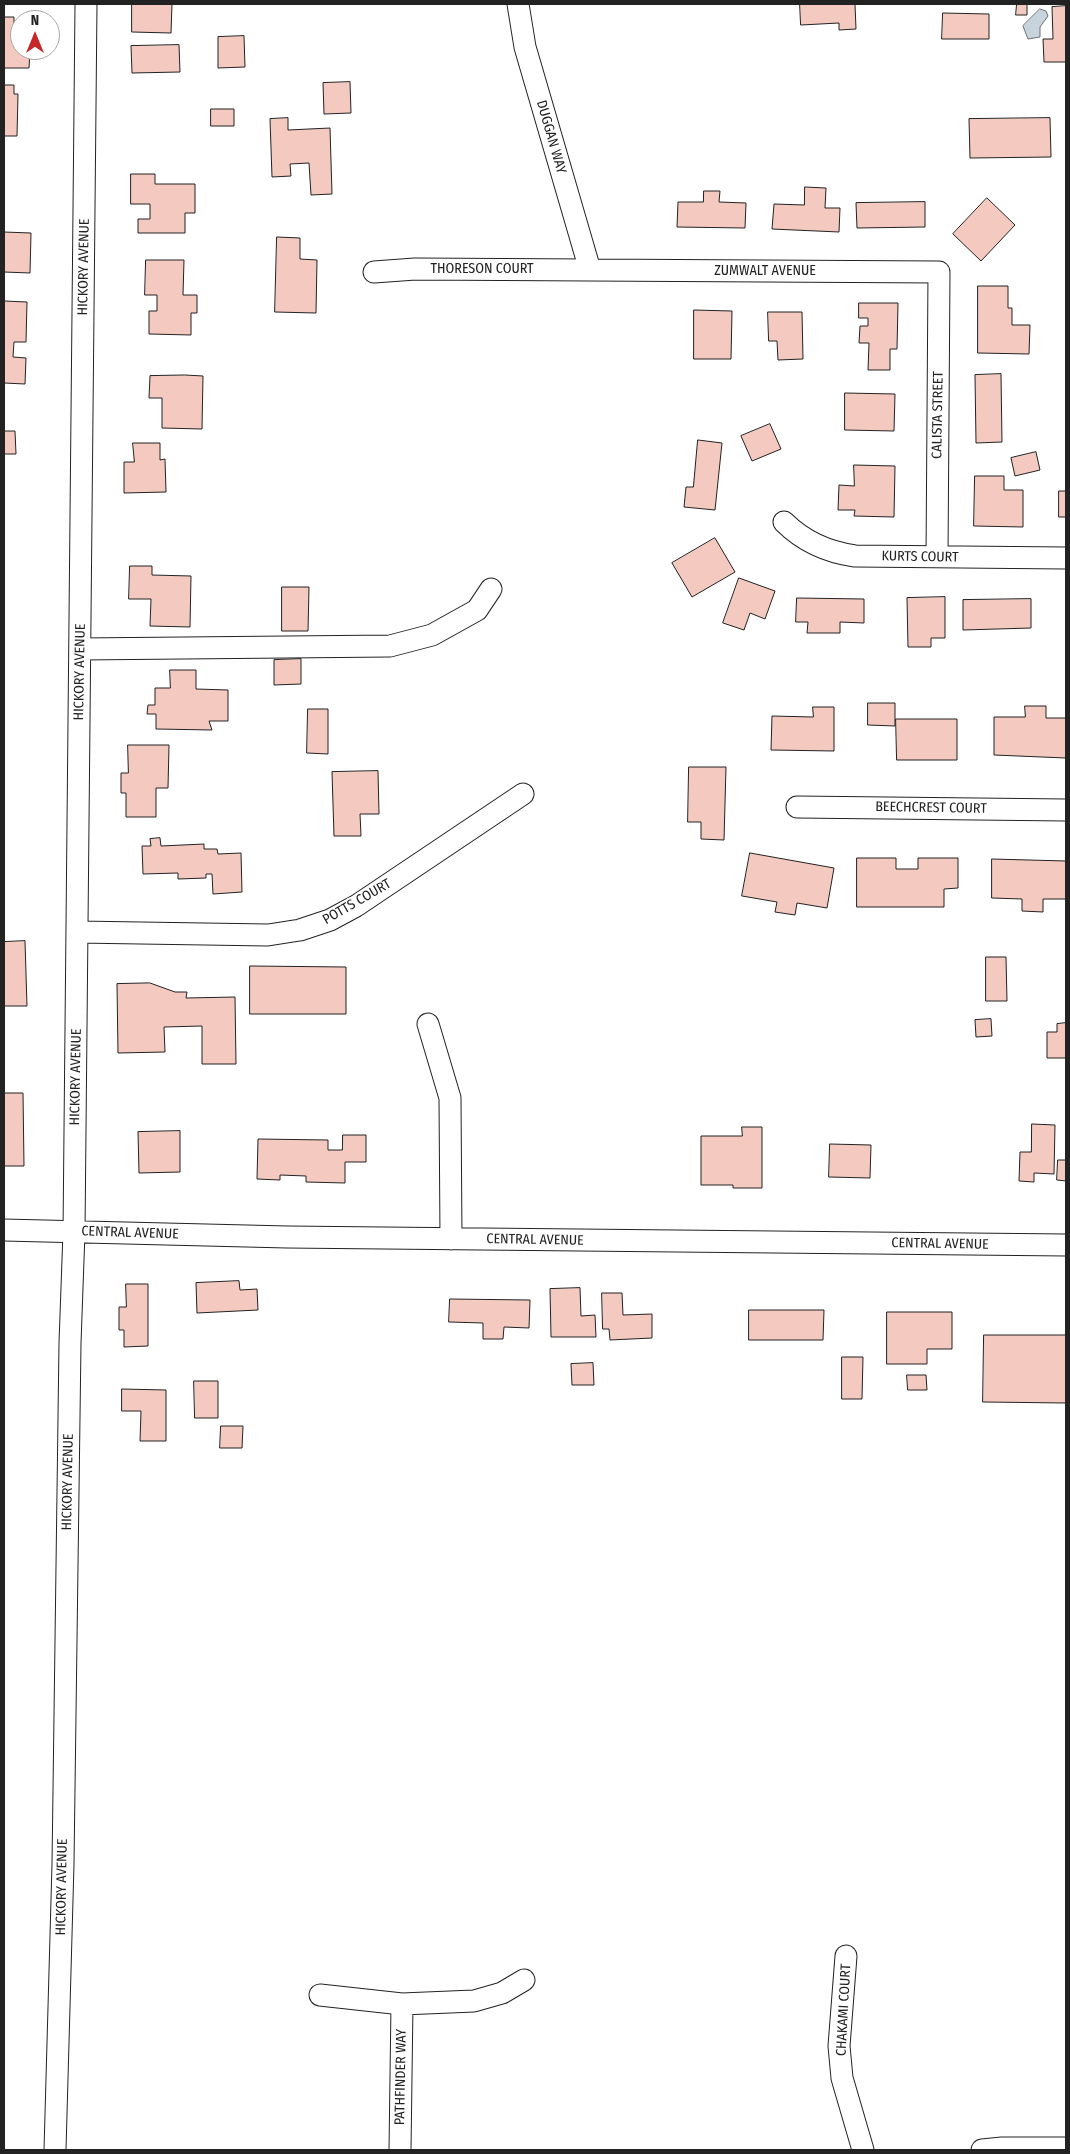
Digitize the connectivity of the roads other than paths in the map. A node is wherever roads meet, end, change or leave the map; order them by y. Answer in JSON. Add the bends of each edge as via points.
{"nodes":[{"id":1,"x":86,"y":4,"type":"edge"},
{"id":2,"x":518,"y":4,"type":"edge"},
{"id":3,"x":590,"y":270,"type":"junction"},
{"id":4,"x":374,"y":272,"type":"dead end"},
{"id":5,"x":939,"y":272,"type":"joint"},
{"id":6,"x":784,"y":522,"type":"dead end"},
{"id":7,"x":937,"y":557,"type":"junction"},
{"id":8,"x":1066,"y":558,"type":"edge"},
{"id":9,"x":491,"y":589,"type":"dead end"},
{"id":10,"x":80,"y":649,"type":"junction"},
{"id":11,"x":523,"y":794,"type":"dead end"},
{"id":12,"x":797,"y":807,"type":"dead end"},
{"id":13,"x":1066,"y":810,"type":"edge"},
{"id":14,"x":77,"y":932,"type":"junction"},
{"id":15,"x":428,"y":1024,"type":"dead end"},
{"id":16,"x":4,"y":1230,"type":"edge"},
{"id":17,"x":74,"y":1232,"type":"junction"},
{"id":18,"x":450,"y":1239,"type":"junction"},
{"id":19,"x":1066,"y":1245,"type":"edge"},
{"id":20,"x":846,"y":1956,"type":"dead end"},
{"id":21,"x":524,"y":1980,"type":"dead end"},
{"id":22,"x":320,"y":1995,"type":"dead end"},
{"id":23,"x":402,"y":2004,"type":"junction"},
{"id":24,"x":1066,"y":2148,"type":"edge"},
{"id":25,"x":55,"y":2150,"type":"edge"},
{"id":26,"x":400,"y":2150,"type":"edge"},
{"id":27,"x":863,"y":2150,"type":"edge"},
{"id":28,"x":982,"y":2150,"type":"edge"}],
"edges":[{"from":1,"to":10,"type":"street","name":"HICKORY AVENUE"},
{"from":2,"to":3,"type":"street","name":"DUGGAN WAY","via":[[525,48]]},
{"from":3,"to":4,"type":"street","name":"THORESON COURT","via":[[415,269]]},
{"from":3,"to":5,"type":"street","name":"ZUMWALT AVENUE"},
{"from":5,"to":7,"type":"street","name":"CALISTA STREET"},
{"from":6,"to":7,"type":"street","name":"KURTS COURT","via":[[805,540],[842,554]]},
{"from":7,"to":8,"type":"street","name":"KURTS COURT"},
{"from":9,"to":10,"type":"street","via":[[477,610],[432,635],[390,646]]},
{"from":10,"to":14,"type":"street","name":"HICKORY AVENUE"},
{"from":11,"to":14,"type":"street","name":"POTTS COURT","via":[[356,906],[330,920],[300,930],[268,935]]},
{"from":12,"to":13,"type":"street","name":"BEECHCREST COURT"},
{"from":14,"to":17,"type":"street","name":"HICKORY AVENUE"},
{"from":15,"to":18,"type":"street","via":[[450,1098]]},
{"from":16,"to":17,"type":"street","name":"CENTRAL AVENUE"},
{"from":17,"to":18,"type":"street","name":"CENTRAL AVENUE"},
{"from":17,"to":25,"type":"street","name":"HICKORY AVENUE"},
{"from":18,"to":19,"type":"street","name":"CENTRAL AVENUE"},
{"from":20,"to":27,"type":"street","name":"CHAKAMI COURT","via":[[839,2046],[842,2078]]},
{"from":21,"to":23,"type":"street","via":[[502,1993],[474,2001]]},
{"from":22,"to":23,"type":"street"},
{"from":23,"to":26,"type":"street","name":"PATHFINDER WAY"},
{"from":24,"to":28,"type":"street"}]}
